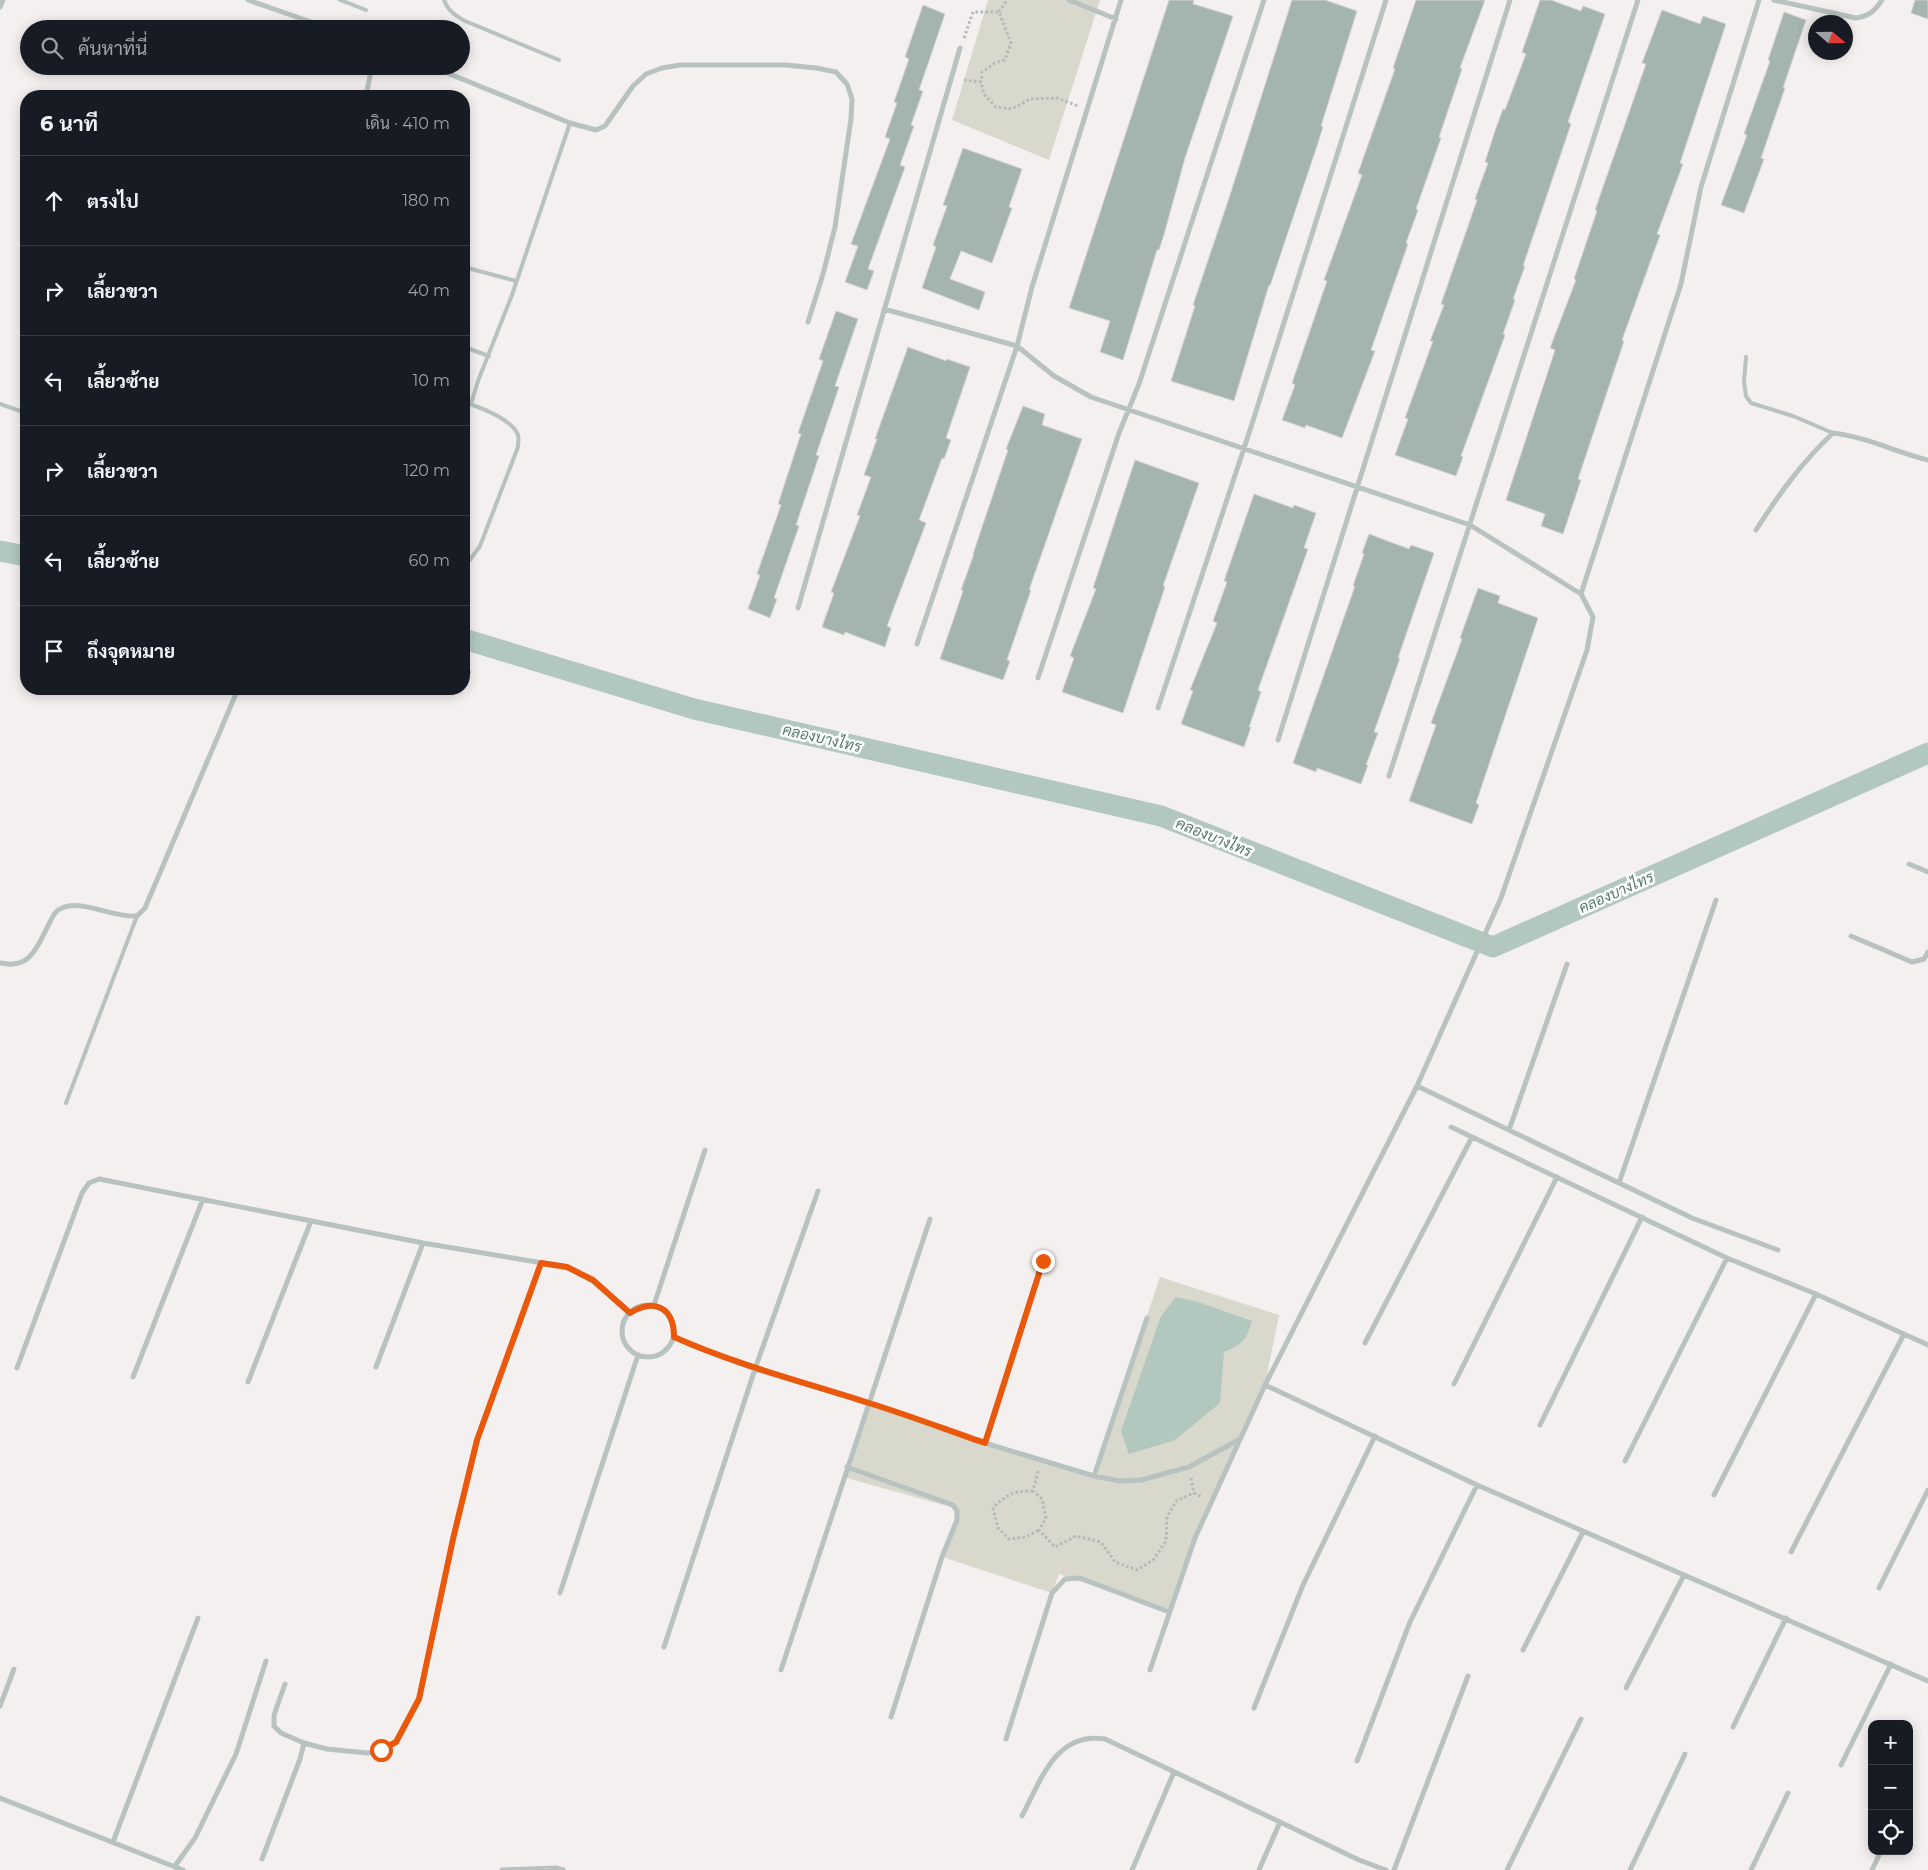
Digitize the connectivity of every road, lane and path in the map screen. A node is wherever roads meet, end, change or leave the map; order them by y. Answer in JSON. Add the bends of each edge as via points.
{"nodes":[{"id":1,"x":3,"y":0,"type":"edge"},
{"id":2,"x":248,"y":0,"type":"edge"},
{"id":3,"x":340,"y":0,"type":"edge"},
{"id":4,"x":444,"y":0,"type":"edge"},
{"id":5,"x":1007,"y":0,"type":"edge"},
{"id":6,"x":1069,"y":0,"type":"edge"},
{"id":7,"x":1121,"y":0,"type":"edge"},
{"id":8,"x":1264,"y":0,"type":"edge"},
{"id":9,"x":1386,"y":0,"type":"edge"},
{"id":10,"x":1510,"y":0,"type":"edge"},
{"id":11,"x":1638,"y":0,"type":"edge"},
{"id":12,"x":1759,"y":0,"type":"edge"},
{"id":13,"x":1774,"y":0,"type":"edge"},
{"id":14,"x":1882,"y":0,"type":"edge"},
{"id":15,"x":0,"y":7,"type":"edge"},
{"id":16,"x":366,"y":10,"type":"dead end"},
{"id":17,"x":999,"y":12,"type":"junction"},
{"id":18,"x":1116,"y":19,"type":"junction"},
{"id":19,"x":305,"y":20,"type":"edge"},
{"id":20,"x":463,"y":20,"type":"edge"},
{"id":21,"x":470,"y":23,"type":"edge"},
{"id":22,"x":960,"y":48,"type":"joint"},
{"id":23,"x":559,"y":60,"type":"dead end"},
{"id":24,"x":370,"y":75,"type":"edge"},
{"id":25,"x":452,"y":75,"type":"edge"},
{"id":26,"x":952,"y":75,"type":"junction"},
{"id":27,"x":981,"y":82,"type":"junction"},
{"id":28,"x":367,"y":90,"type":"edge"},
{"id":29,"x":1088,"y":110,"type":"junction"},
{"id":30,"x":570,"y":123,"type":"junction"},
{"id":31,"x":470,"y":269,"type":"edge"},
{"id":32,"x":516,"y":281,"type":"junction"},
{"id":33,"x":884,"y":309,"type":"junction"},
{"id":34,"x":808,"y":322,"type":"dead end"},
{"id":35,"x":1018,"y":346,"type":"junction"},
{"id":36,"x":470,"y":349,"type":"edge"},
{"id":37,"x":489,"y":356,"type":"junction"},
{"id":38,"x":1746,"y":357,"type":"dead end"},
{"id":39,"x":0,"y":404,"type":"edge"},
{"id":40,"x":471,"y":404,"type":"joint"},
{"id":41,"x":1129,"y":410,"type":"junction"},
{"id":42,"x":20,"y":411,"type":"edge"},
{"id":43,"x":1833,"y":433,"type":"junction"},
{"id":44,"x":1244,"y":449,"type":"junction"},
{"id":45,"x":1928,"y":460,"type":"edge"},
{"id":46,"x":1357,"y":487,"type":"junction"},
{"id":47,"x":1470,"y":525,"type":"junction"},
{"id":48,"x":1756,"y":530,"type":"dead end"},
{"id":49,"x":470,"y":560,"type":"edge"},
{"id":50,"x":1581,"y":594,"type":"junction"},
{"id":51,"x":798,"y":608,"type":"dead end"},
{"id":52,"x":917,"y":644,"type":"dead end"},
{"id":53,"x":1038,"y":678,"type":"dead end"},
{"id":54,"x":235,"y":695,"type":"edge"},
{"id":55,"x":1158,"y":708,"type":"dead end"},
{"id":56,"x":1278,"y":740,"type":"dead end"},
{"id":57,"x":1389,"y":776,"type":"dead end"},
{"id":58,"x":1909,"y":864,"type":"dead end"},
{"id":59,"x":1928,"y":872,"type":"edge"},
{"id":60,"x":1716,"y":900,"type":"dead end"},
{"id":61,"x":137,"y":916,"type":"junction"},
{"id":62,"x":1851,"y":936,"type":"dead end"},
{"id":63,"x":1928,"y":952,"type":"edge"},
{"id":64,"x":0,"y":963,"type":"edge"},
{"id":65,"x":1567,"y":964,"type":"dead end"},
{"id":66,"x":1417,"y":1086,"type":"junction"},
{"id":67,"x":66,"y":1102,"type":"dead end"},
{"id":68,"x":1451,"y":1127,"type":"dead end"},
{"id":69,"x":1509,"y":1130,"type":"junction"},
{"id":70,"x":1472,"y":1136,"type":"junction"},
{"id":71,"x":705,"y":1150,"type":"dead end"},
{"id":72,"x":1557,"y":1177,"type":"junction"},
{"id":73,"x":1619,"y":1183,"type":"junction"},
{"id":74,"x":818,"y":1191,"type":"dead end"},
{"id":75,"x":203,"y":1199,"type":"junction"},
{"id":76,"x":1642,"y":1217,"type":"junction"},
{"id":77,"x":930,"y":1219,"type":"dead end"},
{"id":78,"x":311,"y":1221,"type":"junction"},
{"id":79,"x":423,"y":1243,"type":"junction"},
{"id":80,"x":1778,"y":1250,"type":"dead end"},
{"id":81,"x":1727,"y":1258,"type":"junction"},
{"id":82,"x":1043,"y":1261,"type":"dead end"},
{"id":83,"x":541,"y":1263,"type":"junction"},
{"id":84,"x":1816,"y":1294,"type":"junction"},
{"id":85,"x":654,"y":1305,"type":"junction"},
{"id":86,"x":630,"y":1313,"type":"junction"},
{"id":87,"x":1147,"y":1318,"type":"dead end"},
{"id":88,"x":1904,"y":1334,"type":"junction"},
{"id":89,"x":674,"y":1337,"type":"junction"},
{"id":90,"x":1366,"y":1342,"type":"dead end"},
{"id":91,"x":1928,"y":1345,"type":"edge"},
{"id":92,"x":638,"y":1356,"type":"junction"},
{"id":93,"x":376,"y":1367,"type":"dead end"},
{"id":94,"x":16,"y":1368,"type":"dead end"},
{"id":95,"x":756,"y":1369,"type":"junction"},
{"id":96,"x":132,"y":1377,"type":"dead end"},
{"id":97,"x":248,"y":1382,"type":"dead end"},
{"id":98,"x":1454,"y":1384,"type":"dead end"},
{"id":99,"x":1265,"y":1385,"type":"junction"},
{"id":100,"x":870,"y":1403,"type":"junction"},
{"id":101,"x":1540,"y":1425,"type":"dead end"},
{"id":102,"x":1374,"y":1436,"type":"junction"},
{"id":103,"x":1240,"y":1439,"type":"junction"},
{"id":104,"x":985,"y":1443,"type":"junction"},
{"id":105,"x":1041,"y":1459,"type":"junction"},
{"id":106,"x":1625,"y":1461,"type":"dead end"},
{"id":107,"x":847,"y":1467,"type":"junction"},
{"id":108,"x":1189,"y":1467,"type":"junction"},
{"id":109,"x":1094,"y":1476,"type":"junction"},
{"id":110,"x":1477,"y":1486,"type":"junction"},
{"id":111,"x":1928,"y":1490,"type":"edge"},
{"id":112,"x":1033,"y":1491,"type":"junction"},
{"id":113,"x":1194,"y":1493,"type":"junction"},
{"id":114,"x":1714,"y":1495,"type":"dead end"},
{"id":115,"x":1211,"y":1503,"type":"junction"},
{"id":116,"x":1039,"y":1530,"type":"junction"},
{"id":117,"x":1583,"y":1532,"type":"junction"},
{"id":118,"x":1791,"y":1552,"type":"dead end"},
{"id":119,"x":1684,"y":1575,"type":"junction"},
{"id":120,"x":1879,"y":1588,"type":"dead end"},
{"id":121,"x":560,"y":1593,"type":"dead end"},
{"id":122,"x":1169,"y":1612,"type":"junction"},
{"id":123,"x":198,"y":1618,"type":"dead end"},
{"id":124,"x":1786,"y":1618,"type":"junction"},
{"id":125,"x":664,"y":1647,"type":"dead end"},
{"id":126,"x":1523,"y":1650,"type":"dead end"},
{"id":127,"x":266,"y":1661,"type":"dead end"},
{"id":128,"x":1891,"y":1664,"type":"junction"},
{"id":129,"x":14,"y":1669,"type":"dead end"},
{"id":130,"x":781,"y":1670,"type":"dead end"},
{"id":131,"x":1150,"y":1670,"type":"dead end"},
{"id":132,"x":1468,"y":1676,"type":"dead end"},
{"id":133,"x":1928,"y":1680,"type":"edge"},
{"id":134,"x":285,"y":1684,"type":"dead end"},
{"id":135,"x":1626,"y":1688,"type":"dead end"},
{"id":136,"x":0,"y":1706,"type":"edge"},
{"id":137,"x":1254,"y":1708,"type":"dead end"},
{"id":138,"x":891,"y":1717,"type":"dead end"},
{"id":139,"x":1581,"y":1719,"type":"dead end"},
{"id":140,"x":1733,"y":1727,"type":"dead end"},
{"id":141,"x":1006,"y":1740,"type":"dead end"},
{"id":142,"x":304,"y":1743,"type":"junction"},
{"id":143,"x":1685,"y":1754,"type":"dead end"},
{"id":144,"x":1357,"y":1761,"type":"dead end"},
{"id":145,"x":1841,"y":1765,"type":"dead end"},
{"id":146,"x":1174,"y":1772,"type":"junction"},
{"id":147,"x":1788,"y":1794,"type":"dead end"},
{"id":148,"x":0,"y":1798,"type":"edge"},
{"id":149,"x":1022,"y":1816,"type":"dead end"},
{"id":150,"x":1280,"y":1822,"type":"junction"},
{"id":151,"x":113,"y":1842,"type":"junction"},
{"id":152,"x":1879,"y":1855,"type":"edge"},
{"id":153,"x":262,"y":1859,"type":"dead end"},
{"id":154,"x":175,"y":1866,"type":"junction"},
{"id":155,"x":183,"y":1870,"type":"edge"},
{"id":156,"x":502,"y":1870,"type":"edge"},
{"id":157,"x":562,"y":1870,"type":"edge"},
{"id":158,"x":1132,"y":1870,"type":"edge"},
{"id":159,"x":1259,"y":1870,"type":"edge"},
{"id":160,"x":1383,"y":1870,"type":"edge"},
{"id":161,"x":1394,"y":1870,"type":"edge"},
{"id":162,"x":1507,"y":1870,"type":"edge"},
{"id":163,"x":1630,"y":1870,"type":"edge"},
{"id":164,"x":1751,"y":1870,"type":"edge"},
{"id":165,"x":1872,"y":1870,"type":"edge"}],
"edges":[{"from":1,"to":15,"type":"street"},
{"from":2,"to":19,"type":"street"},
{"from":3,"to":16,"type":"lane"},
{"from":4,"to":20,"type":"lane","via":[[453,14]]},
{"from":5,"to":17,"type":"path"},
{"from":6,"to":18,"type":"street"},
{"from":7,"to":18,"type":"street"},
{"from":8,"to":41,"type":"street"},
{"from":9,"to":44,"type":"street"},
{"from":10,"to":46,"type":"street"},
{"from":11,"to":47,"type":"street"},
{"from":12,"to":50,"type":"street","via":[[1701,187],[1681,284]]},
{"from":13,"to":14,"type":"street","via":[[1856,18],[1876,10]]},
{"from":17,"to":22,"type":"path","via":[[973,12]]},
{"from":17,"to":27,"type":"path","via":[[1011,43],[1005,60],[982,72]]},
{"from":18,"to":29,"type":"street"},
{"from":21,"to":23,"type":"lane"},
{"from":22,"to":26,"type":"street"},
{"from":24,"to":28,"type":"street"},
{"from":25,"to":30,"type":"street"},
{"from":26,"to":27,"type":"path"},
{"from":26,"to":33,"type":"street"},
{"from":27,"to":29,"type":"path","via":[[984,94],[996,107],[1012,109],[1030,99],[1058,98]]},
{"from":29,"to":35,"type":"street","via":[[1032,287]]},
{"from":30,"to":32,"type":"lane"},
{"from":30,"to":34,"type":"street","via":[[596,130],[605,126],[633,86],[646,74],[671,66],[786,65],[836,72],[847,84],[852,99],[851,119],[834,227]]},
{"from":31,"to":32,"type":"lane"},
{"from":32,"to":37,"type":"lane"},
{"from":33,"to":35,"type":"street"},
{"from":33,"to":51,"type":"street"},
{"from":35,"to":41,"type":"street","via":[[1054,376],[1090,397]]},
{"from":35,"to":52,"type":"street"},
{"from":36,"to":37,"type":"lane"},
{"from":37,"to":40,"type":"lane"},
{"from":38,"to":43,"type":"lane","via":[[1744,382],[1746,396],[1751,403]]},
{"from":39,"to":42,"type":"lane"},
{"from":40,"to":49,"type":"lane","via":[[514,427],[519,437],[480,546]]},
{"from":41,"to":44,"type":"street"},
{"from":41,"to":53,"type":"street"},
{"from":43,"to":45,"type":"street","via":[[1853,435]]},
{"from":43,"to":48,"type":"street","via":[[1786,484]]},
{"from":44,"to":46,"type":"street"},
{"from":44,"to":55,"type":"street"},
{"from":46,"to":47,"type":"street"},
{"from":46,"to":56,"type":"street"},
{"from":47,"to":50,"type":"street"},
{"from":47,"to":57,"type":"street"},
{"from":50,"to":66,"type":"street","via":[[1592,617],[1587,650],[1501,898]]},
{"from":54,"to":61,"type":"street","via":[[145,908]]},
{"from":58,"to":59,"type":"street"},
{"from":60,"to":73,"type":"street"},
{"from":61,"to":64,"type":"street","via":[[126,917],[73,904],[60,908],[31,957],[22,964]]},
{"from":61,"to":67,"type":"lane"},
{"from":62,"to":63,"type":"street","via":[[1912,962],[1924,959]]},
{"from":65,"to":69,"type":"street"},
{"from":66,"to":69,"type":"street"},
{"from":66,"to":99,"type":"street"},
{"from":68,"to":70,"type":"street"},
{"from":69,"to":73,"type":"street"},
{"from":70,"to":72,"type":"street"},
{"from":70,"to":90,"type":"street"},
{"from":71,"to":85,"type":"street"},
{"from":72,"to":76,"type":"street"},
{"from":72,"to":98,"type":"street"},
{"from":73,"to":80,"type":"street","via":[[1692,1218]]},
{"from":74,"to":95,"type":"street"},
{"from":75,"to":78,"type":"street"},
{"from":75,"to":94,"type":"street","via":[[99,1179],[90,1183],[82,1193]]},
{"from":75,"to":96,"type":"street"},
{"from":76,"to":81,"type":"street"},
{"from":76,"to":101,"type":"street"},
{"from":77,"to":100,"type":"street"},
{"from":78,"to":79,"type":"street"},
{"from":78,"to":97,"type":"street"},
{"from":79,"to":83,"type":"street"},
{"from":79,"to":93,"type":"street"},
{"from":81,"to":84,"type":"street"},
{"from":81,"to":106,"type":"street"},
{"from":82,"to":104,"type":"street"},
{"from":83,"to":86,"type":"street","via":[[567,1267],[593,1280]]},
{"from":83,"to":142,"type":"street","via":[[477,1440],[419,1699],[396,1742],[381,1750],[327,1749]]},
{"from":84,"to":88,"type":"street"},
{"from":84,"to":114,"type":"street"},
{"from":85,"to":86,"type":"street","via":[[641,1306]]},
{"from":85,"to":89,"type":"street","via":[[670,1317]]},
{"from":86,"to":92,"type":"street","via":[[623,1324],[623,1336],[628,1348]]},
{"from":87,"to":109,"type":"street"},
{"from":88,"to":91,"type":"street"},
{"from":88,"to":118,"type":"street"},
{"from":89,"to":92,"type":"street","via":[[666,1350],[653,1357]]},
{"from":89,"to":95,"type":"street"},
{"from":92,"to":121,"type":"street"},
{"from":95,"to":100,"type":"street"},
{"from":95,"to":125,"type":"street"},
{"from":99,"to":102,"type":"street"},
{"from":99,"to":103,"type":"street"},
{"from":100,"to":104,"type":"street"},
{"from":100,"to":107,"type":"street"},
{"from":102,"to":110,"type":"street"},
{"from":102,"to":137,"type":"street","via":[[1303,1585]]},
{"from":103,"to":108,"type":"street"},
{"from":103,"to":115,"type":"street"},
{"from":104,"to":105,"type":"street"},
{"from":105,"to":109,"type":"street"},
{"from":105,"to":112,"type":"path"},
{"from":107,"to":130,"type":"street"},
{"from":107,"to":138,"type":"street","via":[[953,1505],[957,1511],[957,1520]]},
{"from":108,"to":109,"type":"street","via":[[1141,1480]]},
{"from":108,"to":113,"type":"path"},
{"from":110,"to":117,"type":"street"},
{"from":110,"to":144,"type":"street","via":[[1410,1622]]},
{"from":111,"to":120,"type":"street"},
{"from":112,"to":116,"type":"path","via":[[1042,1500],[1046,1518]]},
{"from":112,"to":116,"type":"path","via":[[1020,1490],[1003,1497],[993,1508],[998,1528],[1009,1539],[1026,1537]]},
{"from":113,"to":115,"type":"path"},
{"from":113,"to":116,"type":"path","via":[[1176,1501],[1166,1517],[1166,1541],[1153,1560],[1136,1570],[1115,1562],[1101,1542],[1076,1536],[1055,1547]]},
{"from":115,"to":122,"type":"street"},
{"from":117,"to":119,"type":"street"},
{"from":117,"to":126,"type":"street"},
{"from":119,"to":124,"type":"street"},
{"from":119,"to":135,"type":"street"},
{"from":122,"to":131,"type":"street"},
{"from":122,"to":141,"type":"street","via":[[1080,1578],[1065,1578],[1052,1593]]},
{"from":123,"to":151,"type":"street"},
{"from":124,"to":128,"type":"street"},
{"from":124,"to":140,"type":"street"},
{"from":127,"to":154,"type":"street","via":[[236,1754],[196,1838]]},
{"from":128,"to":133,"type":"street"},
{"from":128,"to":145,"type":"street"},
{"from":129,"to":136,"type":"street"},
{"from":132,"to":161,"type":"street"},
{"from":134,"to":142,"type":"street","via":[[274,1715],[274,1726],[281,1733]]},
{"from":139,"to":162,"type":"street"},
{"from":142,"to":153,"type":"street"},
{"from":143,"to":163,"type":"street"},
{"from":146,"to":149,"type":"street","via":[[1105,1739],[1091,1737],[1074,1742],[1057,1753]]},
{"from":146,"to":150,"type":"street"},
{"from":146,"to":158,"type":"street"},
{"from":147,"to":164,"type":"street"},
{"from":148,"to":151,"type":"street"},
{"from":150,"to":159,"type":"street"},
{"from":150,"to":160,"type":"street"},
{"from":151,"to":154,"type":"street"},
{"from":152,"to":165,"type":"street"},
{"from":154,"to":155,"type":"street"},
{"from":156,"to":157,"type":"street"}]}
